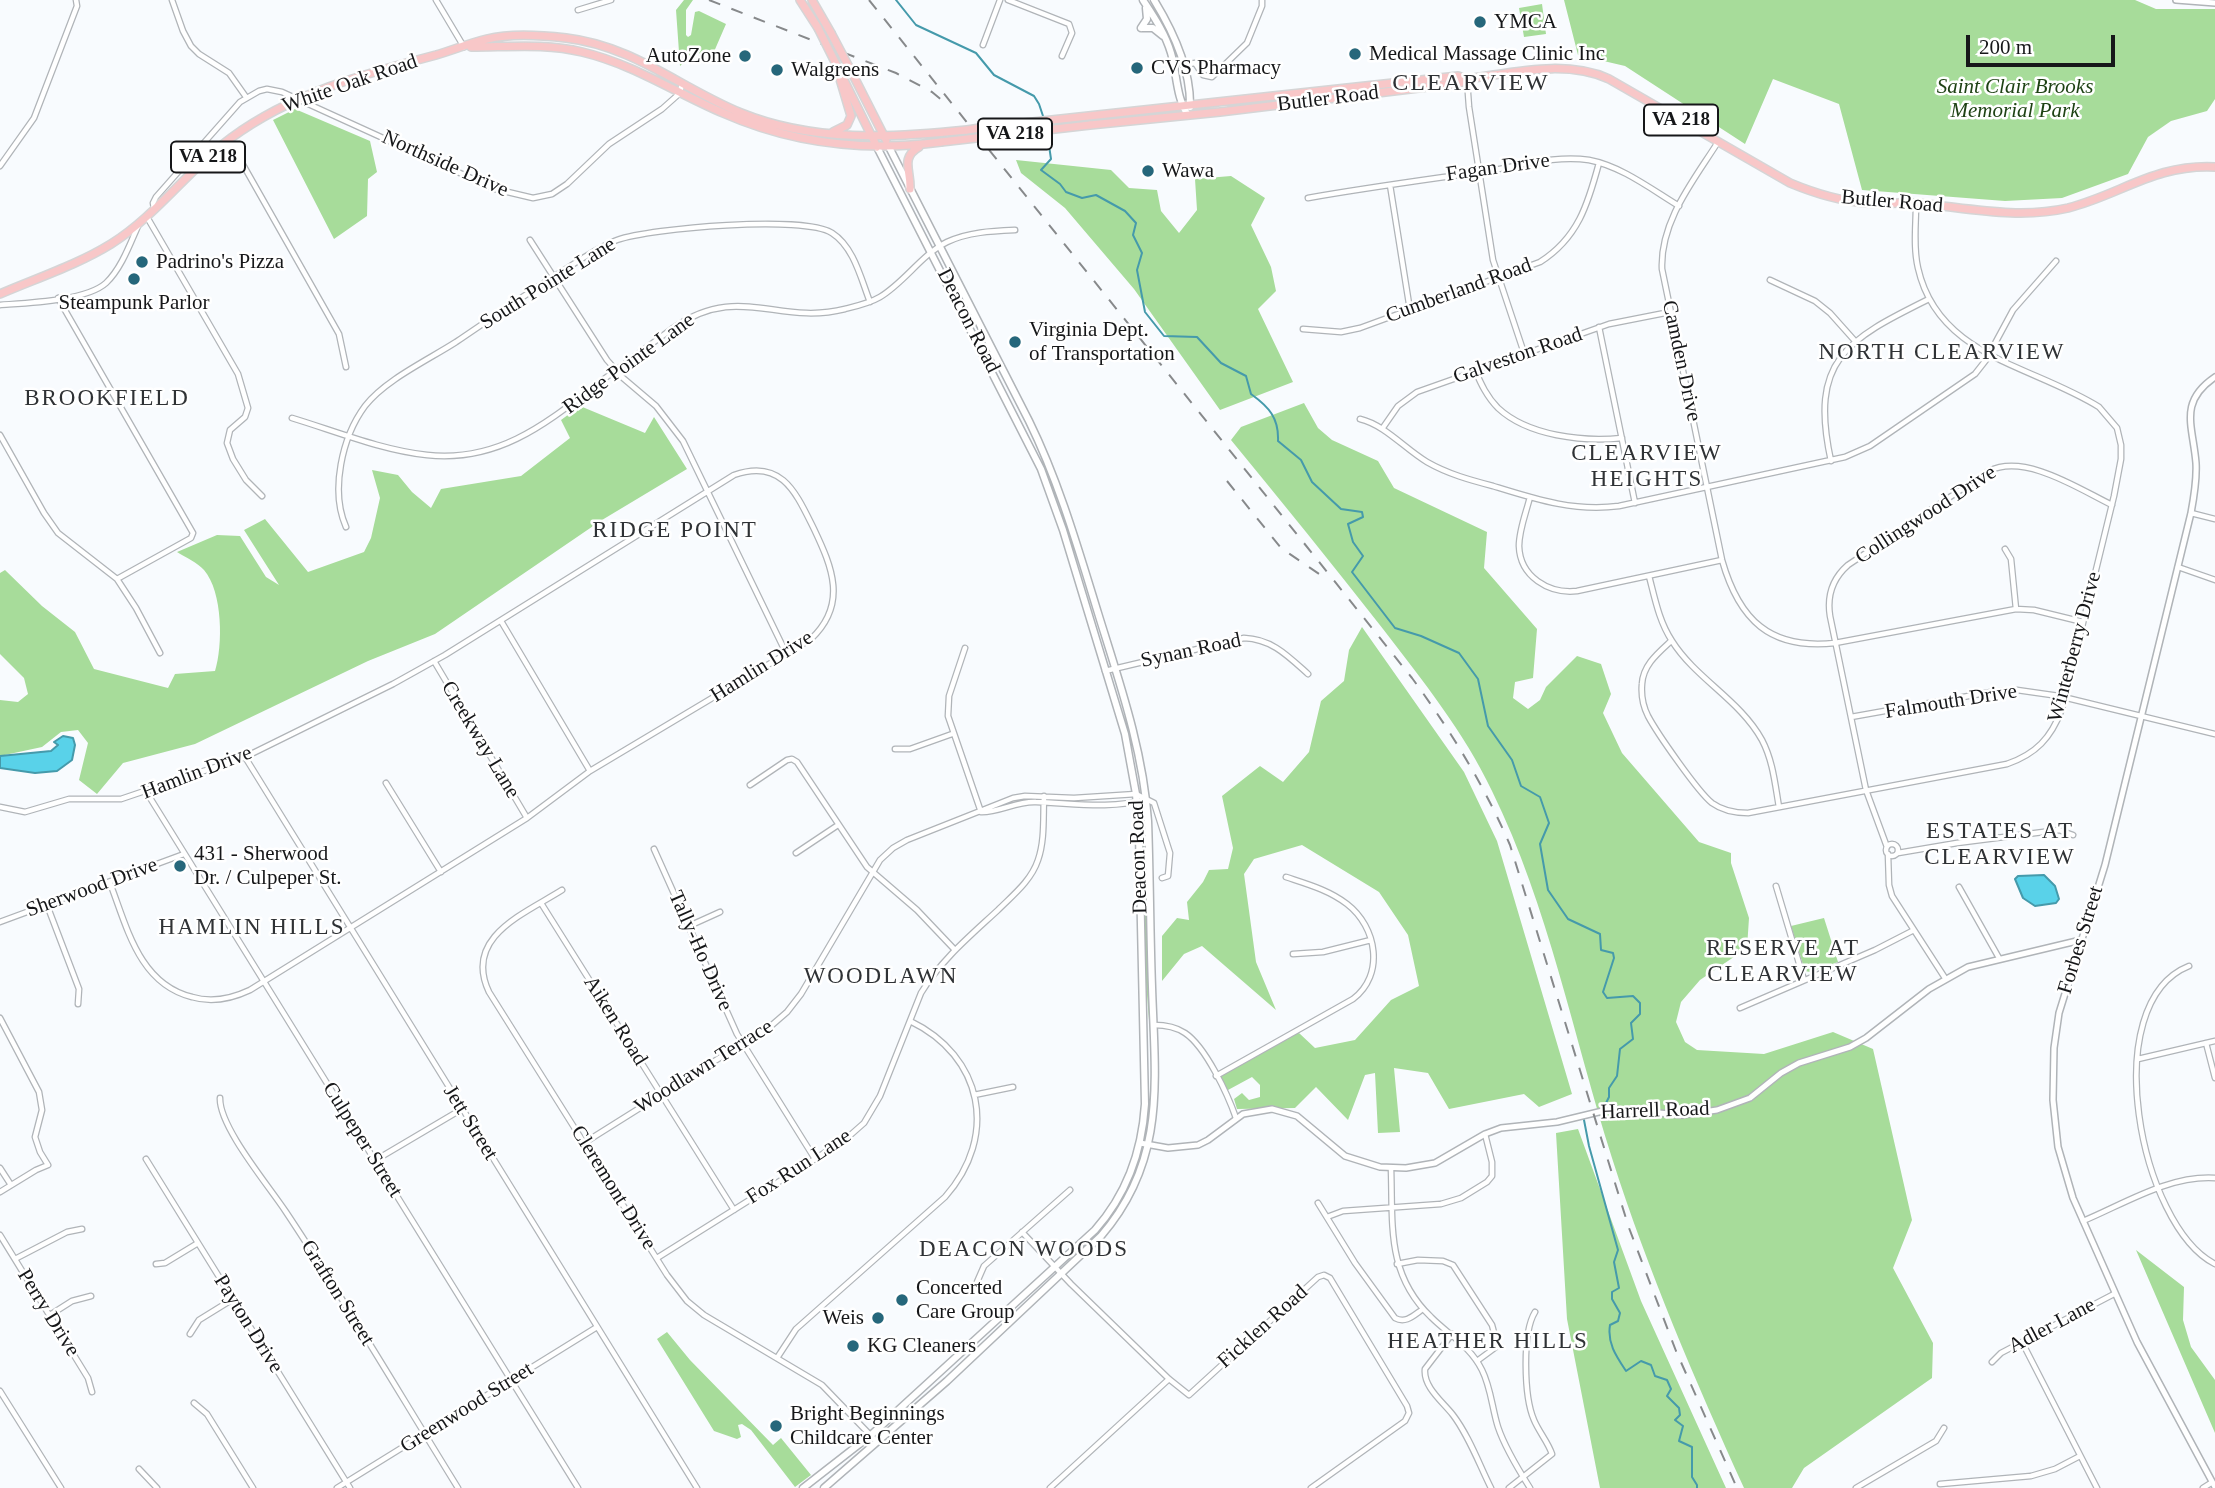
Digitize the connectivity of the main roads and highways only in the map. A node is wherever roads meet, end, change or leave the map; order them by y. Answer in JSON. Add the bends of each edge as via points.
{"nodes":[{"id":1,"x":800,"y":0,"type":"edge"},
{"id":2,"x":812,"y":0,"type":"edge"},
{"id":3,"x":1154,"y":0,"type":"edge"},
{"id":4,"x":1144,"y":1,"type":"edge"},
{"id":5,"x":1166,"y":39,"type":"junction"},
{"id":6,"x":464,"y":47,"type":"junction"},
{"id":7,"x":837,"y":66,"type":"junction"},
{"id":8,"x":1466,"y":79,"type":"junction"},
{"id":9,"x":1191,"y":105,"type":"junction"},
{"id":10,"x":1181,"y":106,"type":"junction"},
{"id":11,"x":1188,"y":115,"type":"junction"},
{"id":12,"x":828,"y":133,"type":"junction"},
{"id":13,"x":872,"y":136,"type":"junction"},
{"id":14,"x":884,"y":137,"type":"junction"},
{"id":15,"x":922,"y":145,"type":"junction"},
{"id":16,"x":877,"y":147,"type":"junction"},
{"id":17,"x":889,"y":147,"type":"junction"},
{"id":18,"x":2215,"y":167,"type":"edge"},
{"id":19,"x":910,"y":189,"type":"junction"},
{"id":20,"x":1,"y":292,"type":"edge"},
{"id":21,"x":803,"y":1488,"type":"edge"},
{"id":22,"x":824,"y":1488,"type":"edge"}],
"edges":[{"from":1,"to":7,"type":"main road","bridge":true},
{"from":2,"to":14,"type":"main road","name":"Deacon Road","bridge":true},
{"from":3,"to":9,"type":"main road","via":[[1173,34]]},
{"from":4,"to":5,"type":"main road"},
{"from":4,"to":5,"type":"main road","via":[[1147,19],[1141,28],[1153,28]]},
{"from":5,"to":10,"type":"main road"},
{"from":6,"to":12,"type":"main road","name":"White Oak Road","number":"VA 218","via":[[488,38],[570,38],[653,65],[743,114]]},
{"from":6,"to":16,"type":"main road","name":"White Oak Road","number":"VA 218","via":[[568,49],[617,62],[735,119],[785,136]]},
{"from":6,"to":20,"type":"main road","name":"White Oak Road","number":"VA 218","via":[[298,98],[229,139],[138,225],[99,251]]},
{"from":7,"to":12,"type":"main road","via":[[851,116],[842,129]]},
{"from":7,"to":13,"type":"main road","name":"Deacon Road"},
{"from":8,"to":9,"type":"main road","name":"Butler Road","number":"VA 218","via":[[1459,76]]},
{"from":8,"to":11,"type":"main road","name":"Butler Road","number":"VA 218"},
{"from":8,"to":18,"type":"main road","name":"Butler Road","number":"VA 218","via":[[1565,68],[1589,71],[1780,178],[1819,194],[1867,203],[2039,213],[2087,202],[2165,171]]},
{"from":9,"to":10,"type":"main road","number":"VA 218"},
{"from":9,"to":11,"type":"main road"},
{"from":10,"to":11,"type":"main road"},
{"from":10,"to":14,"type":"main road","name":"White Oak Road","number":"VA 218","bridge":true},
{"from":11,"to":15,"type":"main road","name":"White Oak Road","number":"VA 218","bridge":true},
{"from":12,"to":13,"type":"main road","name":"White Oak Road","number":"VA 218"},
{"from":13,"to":14,"type":"main road","name":"White Oak Road","number":"VA 218"},
{"from":13,"to":16,"type":"main road","name":"Deacon Road"},
{"from":14,"to":17,"type":"main road","name":"Deacon Road"},
{"from":15,"to":17,"type":"main road","name":"White Oak Road","number":"VA 218"},
{"from":15,"to":19,"type":"main road","via":[[906,161]]},
{"from":16,"to":17,"type":"main road","name":"White Oak Road","number":"VA 218"},
{"from":16,"to":21,"type":"main road","name":"Deacon Road","via":[[1041,469],[1125,734],[1137,798],[1146,1090],[1140,1143],[1125,1184],[1084,1242],[871,1435]]},
{"from":17,"to":19,"type":"main road","name":"Deacon Road"},
{"from":19,"to":22,"type":"main road","name":"Deacon Road","via":[[1050,465],[1138,749],[1146,799],[1154,1109],[1135,1188],[1090,1248]]}]}
